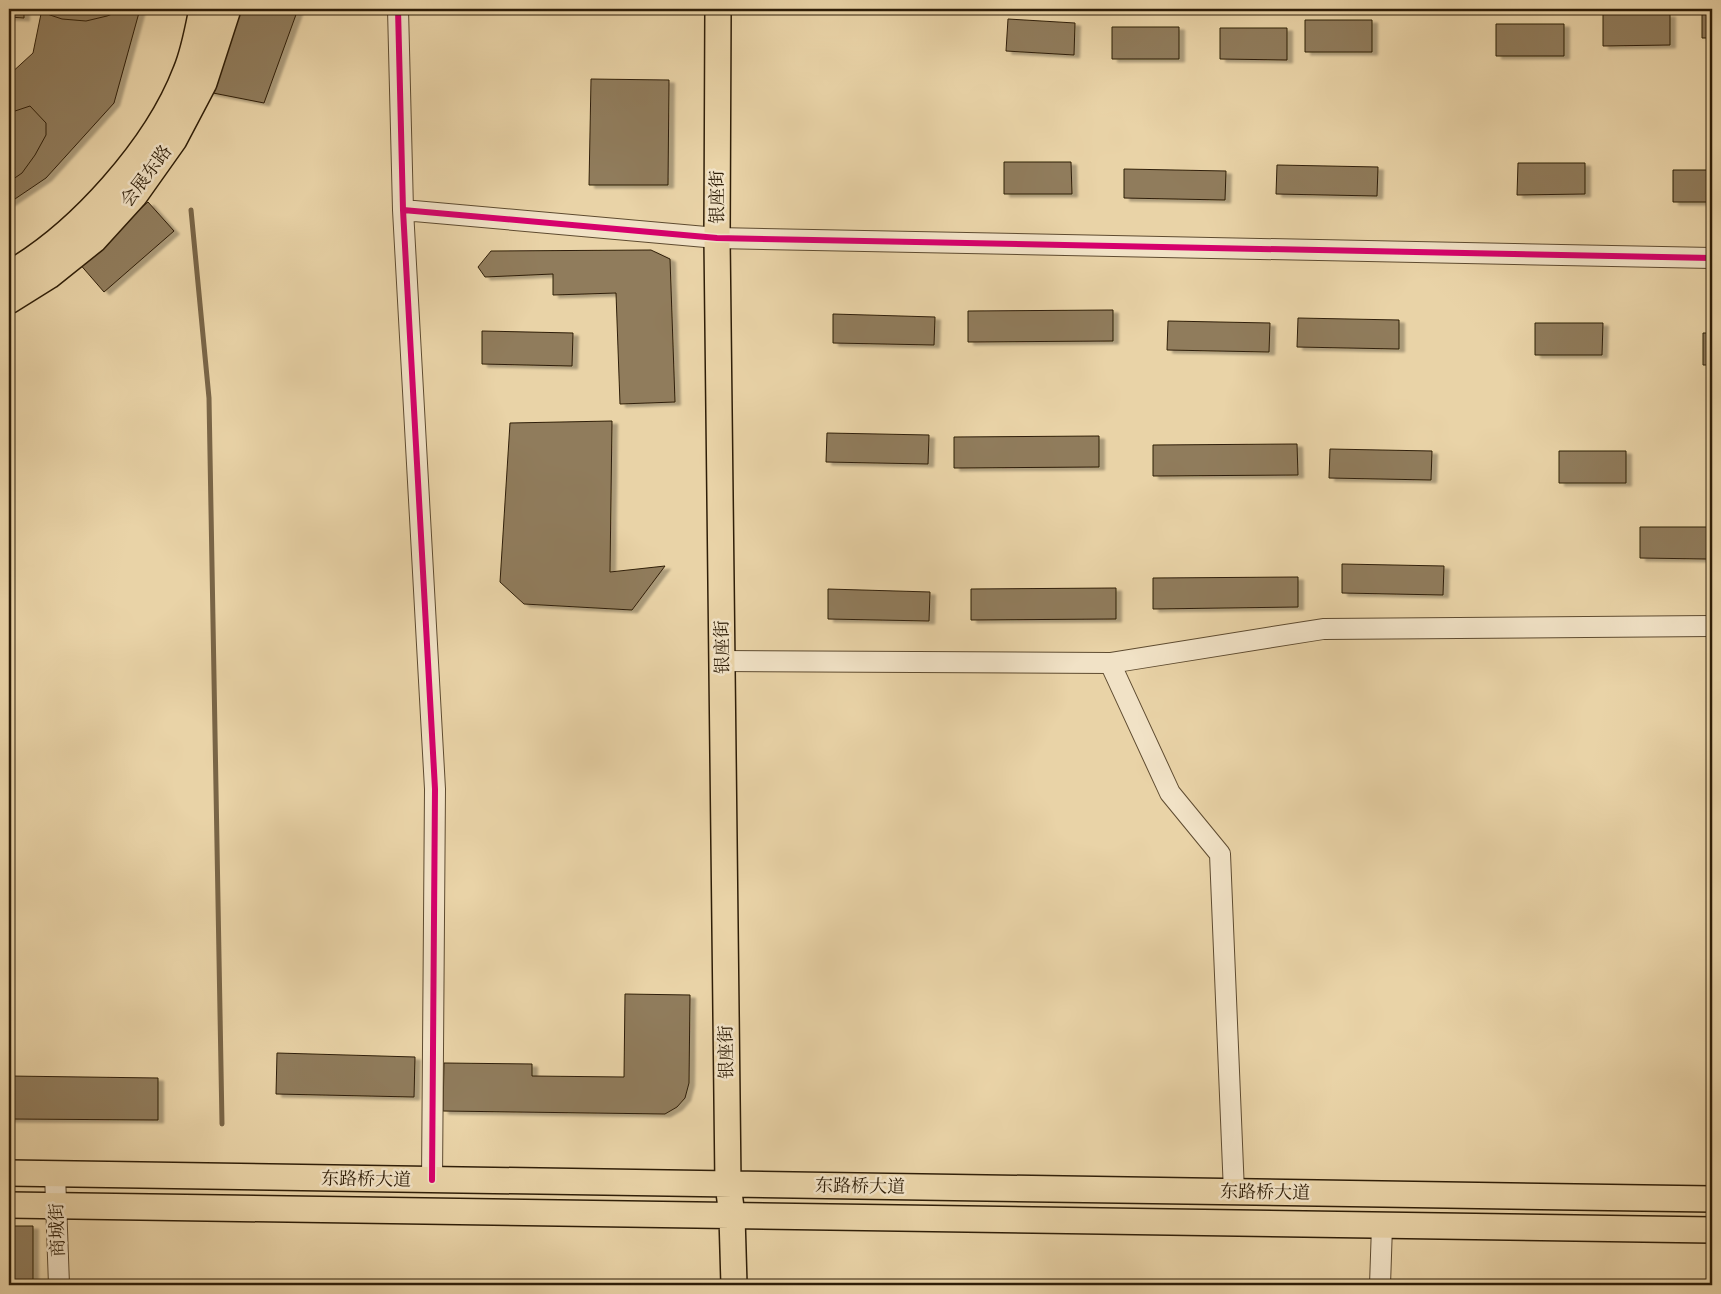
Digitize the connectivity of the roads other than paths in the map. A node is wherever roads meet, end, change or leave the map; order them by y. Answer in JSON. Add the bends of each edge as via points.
{"nodes":[{"id":1,"x":202,"y":9,"type":"edge"},
{"id":2,"x":228,"y":9,"type":"edge"},
{"id":3,"x":398,"y":9,"type":"edge"},
{"id":4,"x":702,"y":9,"type":"edge"},
{"id":5,"x":718,"y":9,"type":"edge"},
{"id":6,"x":403,"y":210,"type":"junction"},
{"id":7,"x":709,"y":237,"type":"junction"},
{"id":8,"x":1712,"y":258,"type":"edge"},
{"id":9,"x":9,"y":274,"type":"edge"},
{"id":10,"x":9,"y":301,"type":"edge"},
{"id":11,"x":1712,"y":626,"type":"edge"},
{"id":12,"x":722,"y":661,"type":"junction"},
{"id":13,"x":1110,"y":663,"type":"junction"},
{"id":14,"x":9,"y":1174,"type":"edge"},
{"id":15,"x":55,"y":1174,"type":"junction"},
{"id":16,"x":432,"y":1180,"type":"junction"},
{"id":17,"x":721,"y":1184,"type":"junction"},
{"id":18,"x":1234,"y":1192,"type":"junction"},
{"id":19,"x":1712,"y":1199,"type":"edge"},
{"id":20,"x":9,"y":1206,"type":"edge"},
{"id":21,"x":56,"y":1206,"type":"junction"},
{"id":22,"x":724,"y":1216,"type":"junction"},
{"id":23,"x":1382,"y":1226,"type":"junction"},
{"id":24,"x":1712,"y":1230,"type":"edge"},
{"id":25,"x":59,"y":1285,"type":"edge"},
{"id":26,"x":717,"y":1285,"type":"edge"},
{"id":27,"x":734,"y":1285,"type":"edge"},
{"id":28,"x":1380,"y":1285,"type":"edge"}],
"edges":[{"from":1,"to":9,"type":"main road","name":"会展东路","via":[[187,71],[157,130],[115,183],[72,229],[33,260]]},
{"from":2,"to":10,"type":"main road","name":"会展东路","via":[[204,82],[174,140],[135,194],[94,240]]},
{"from":3,"to":6,"type":"street"},
{"from":4,"to":7,"type":"main road"},
{"from":5,"to":7,"type":"main road","name":"银座街"},
{"from":6,"to":7,"type":"street"},
{"from":6,"to":16,"type":"street","via":[[435,789]]},
{"from":7,"to":8,"type":"street"},
{"from":7,"to":12,"type":"main road","name":"银座街"},
{"from":7,"to":17,"type":"main road"},
{"from":11,"to":13,"type":"street","via":[[1324,629]]},
{"from":12,"to":13,"type":"street"},
{"from":12,"to":17,"type":"main road","name":"银座街"},
{"from":13,"to":18,"type":"street","via":[[1170,793],[1220,854]]},
{"from":14,"to":15,"type":"main road","name":"东路桥大道"},
{"from":15,"to":16,"type":"main road","name":"东路桥大道"},
{"from":15,"to":21,"type":"street","name":"商城街"},
{"from":16,"to":17,"type":"main road","name":"东路桥大道"},
{"from":17,"to":18,"type":"main road","name":"东路桥大道"},
{"from":17,"to":22,"type":"main road","name":"银座街"},
{"from":18,"to":19,"type":"main road","name":"东路桥大道"},
{"from":20,"to":21,"type":"main road","name":"东路桥大道"},
{"from":21,"to":22,"type":"main road","name":"东路桥大道"},
{"from":21,"to":25,"type":"street","name":"商城街"},
{"from":22,"to":23,"type":"main road","name":"东路桥大道"},
{"from":22,"to":26,"type":"main road"},
{"from":22,"to":27,"type":"main road","name":"银座街"},
{"from":23,"to":24,"type":"main road","name":"东路桥大道"},
{"from":23,"to":28,"type":"street"}]}
